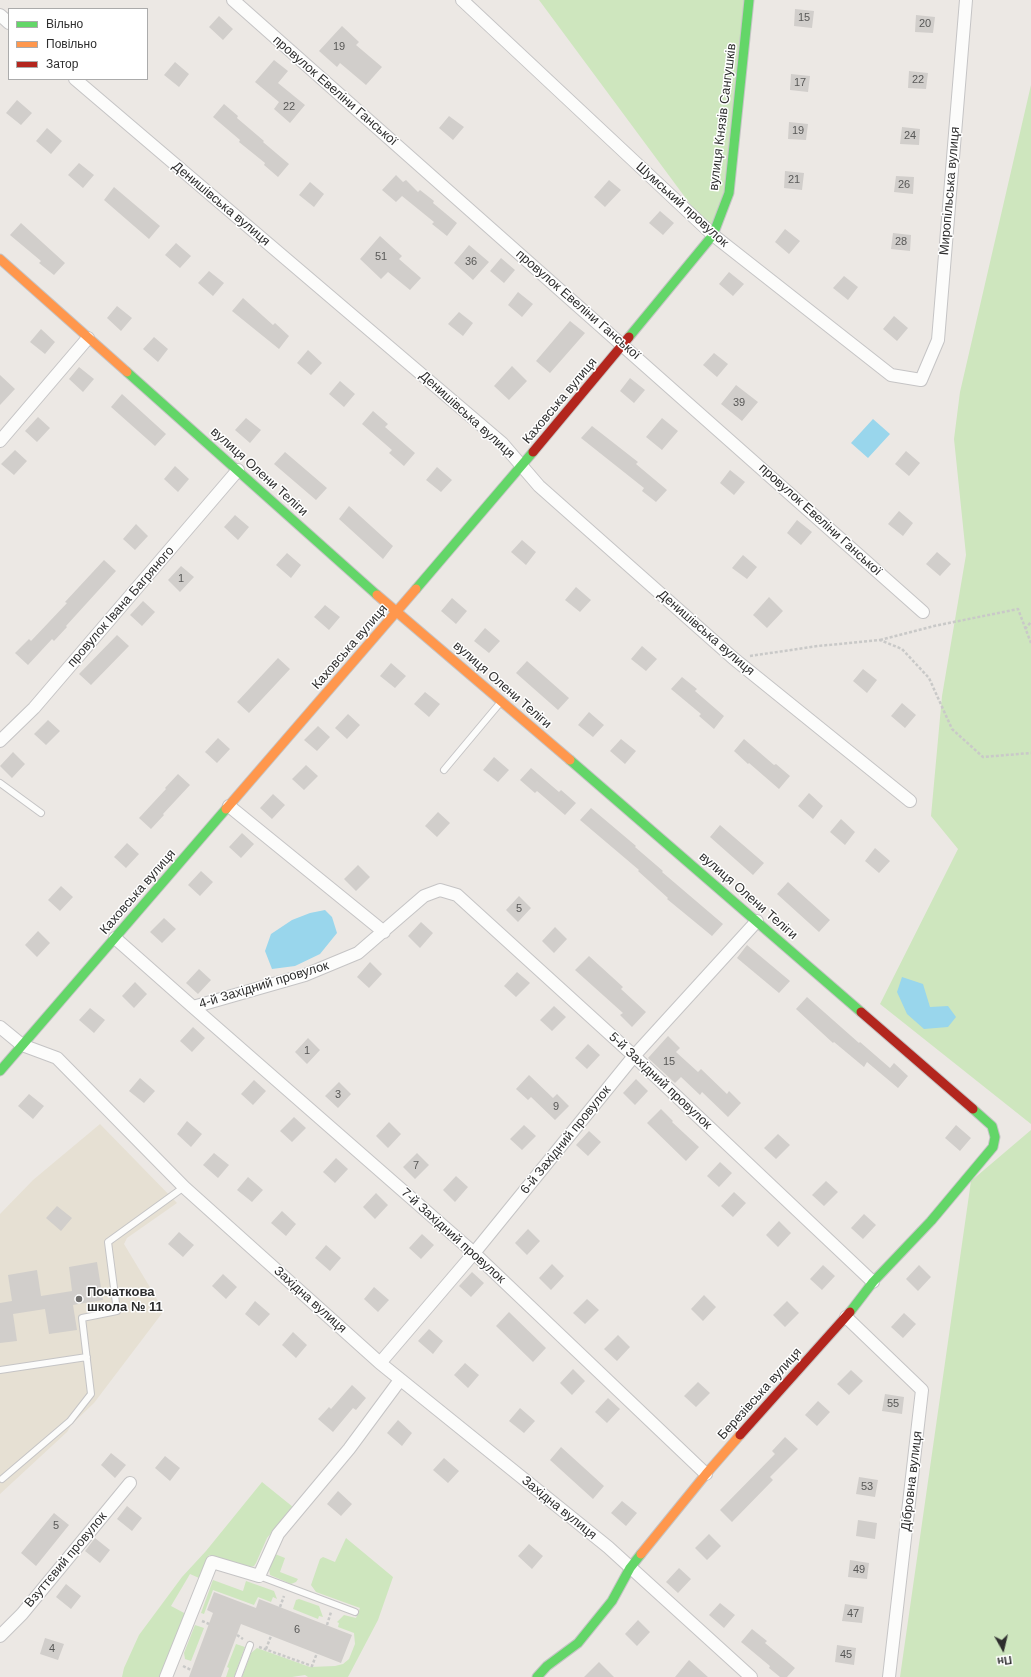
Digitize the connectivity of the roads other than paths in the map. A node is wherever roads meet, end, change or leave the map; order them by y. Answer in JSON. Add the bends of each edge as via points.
{"nodes":[{"id":1,"x":233,"y":0,"type":"edge"},
{"id":2,"x":462,"y":0,"type":"edge"},
{"id":3,"x":749,"y":0,"type":"edge"},
{"id":4,"x":966,"y":0,"type":"edge"},
{"id":5,"x":0,"y":15,"type":"edge"},
{"id":6,"x":8,"y":22,"type":"edge"},
{"id":7,"x":76,"y":80,"type":"edge"},
{"id":8,"x":713,"y":235,"type":"junction"},
{"id":9,"x":0,"y":259,"type":"edge"},
{"id":10,"x":88,"y":338,"type":"junction"},
{"id":11,"x":623,"y":345,"type":"junction"},
{"id":12,"x":921,"y":380,"type":"joint"},
{"id":13,"x":0,"y":441,"type":"edge"},
{"id":14,"x":522,"y":466,"type":"junction"},
{"id":15,"x":238,"y":470,"type":"junction"},
{"id":16,"x":397,"y":612,"type":"junction"},
{"id":17,"x":923,"y":612,"type":"dead end"},
{"id":18,"x":501,"y":702,"type":"junction"},
{"id":19,"x":0,"y":741,"type":"edge"},
{"id":20,"x":444,"y":770,"type":"dead end"},
{"id":21,"x":0,"y":783,"type":"edge"},
{"id":22,"x":910,"y":801,"type":"dead end"},
{"id":23,"x":229,"y":806,"type":"junction"},
{"id":24,"x":41,"y":813,"type":"dead end"},
{"id":25,"x":440,"y":890,"type":"joint"},
{"id":26,"x":757,"y":921,"type":"junction"},
{"id":27,"x":384,"y":932,"type":"junction"},
{"id":28,"x":115,"y":938,"type":"junction"},
{"id":29,"x":193,"y":1007,"type":"junction"},
{"id":30,"x":0,"y":1027,"type":"edge"},
{"id":31,"x":22,"y":1045,"type":"junction"},
{"id":32,"x":634,"y":1056,"type":"junction"},
{"id":33,"x":0,"y":1071,"type":"edge"},
{"id":34,"x":992,"y":1126,"type":"joint"},
{"id":35,"x":184,"y":1188,"type":"junction"},
{"id":36,"x":474,"y":1253,"type":"junction"},
{"id":37,"x":873,"y":1282,"type":"junction"},
{"id":38,"x":846,"y":1317,"type":"junction"},
{"id":39,"x":87,"y":1357,"type":"junction"},
{"id":40,"x":380,"y":1363,"type":"junction"},
{"id":41,"x":0,"y":1370,"type":"edge"},
{"id":42,"x":400,"y":1380,"type":"junction"},
{"id":43,"x":706,"y":1474,"type":"junction"},
{"id":44,"x":2,"y":1480,"type":"dead end"},
{"id":45,"x":130,"y":1483,"type":"dead end"},
{"id":46,"x":630,"y":1568,"type":"junction"},
{"id":47,"x":259,"y":1576,"type":"junction"},
{"id":48,"x":355,"y":1612,"type":"dead end"},
{"id":49,"x":0,"y":1636,"type":"edge"},
{"id":50,"x":250,"y":1645,"type":"road end"},
{"id":51,"x":166,"y":1677,"type":"edge"},
{"id":52,"x":238,"y":1677,"type":"edge"},
{"id":53,"x":537,"y":1677,"type":"edge"},
{"id":54,"x":751,"y":1677,"type":"edge"},
{"id":55,"x":889,"y":1677,"type":"edge"}],
"edges":[{"from":1,"to":11,"type":"street","name":"провулок Евеліни Ганської"},
{"from":2,"to":8,"type":"street","name":"Шумський провулок"},
{"from":3,"to":8,"type":"street","name":"вулиця Князів Сангушків","via":[[729,192]]},
{"from":4,"to":12,"type":"street","name":"Миропільська вулиця","via":[[938,340]]},
{"from":5,"to":6,"type":"street"},
{"from":7,"to":14,"type":"street","name":"Денишівська вулиця","via":[[502,443]]},
{"from":8,"to":11,"type":"street","name":"Каховська вулиця"},
{"from":8,"to":12,"type":"street","name":"Шумський провулок","via":[[891,375]]},
{"from":9,"to":10,"type":"street","name":"вулиця Олени Теліги"},
{"from":10,"to":13,"type":"street"},
{"from":10,"to":15,"type":"street","name":"вулиця Олени Теліги"},
{"from":11,"to":14,"type":"street","name":"Каховська вулиця"},
{"from":11,"to":17,"type":"street","name":"провулок Евеліни Ганської"},
{"from":14,"to":16,"type":"street","name":"Каховська вулиця"},
{"from":14,"to":22,"type":"street","name":"Денишівська вулиця","via":[[545,492],[733,658]]},
{"from":15,"to":16,"type":"street","name":"вулиця Олени Теліги"},
{"from":15,"to":19,"type":"street","name":"провулок Івана Багряного","via":[[34,708]]},
{"from":16,"to":18,"type":"street","name":"вулиця Олени Теліги"},
{"from":16,"to":23,"type":"street","name":"Каховська вулиця"},
{"from":18,"to":20,"type":"lane"},
{"from":18,"to":26,"type":"street","name":"вулиця Олени Теліги"},
{"from":21,"to":24,"type":"lane"},
{"from":23,"to":27,"type":"street"},
{"from":23,"to":28,"type":"street","name":"Каховська вулиця"},
{"from":25,"to":27,"type":"street","name":"4-й Західний провулок","via":[[424,896]]},
{"from":25,"to":32,"type":"street","name":"5-й Західний провулок","via":[[457,895]]},
{"from":26,"to":32,"type":"street","name":"6-й Західний провулок"},
{"from":26,"to":34,"type":"street","name":"вулиця Олени Теліги"},
{"from":27,"to":29,"type":"street","name":"4-й Західний провулок","via":[[358,953],[305,974]]},
{"from":28,"to":29,"type":"street","name":"4-й Західний провулок"},
{"from":28,"to":31,"type":"street","name":"Каховська вулиця"},
{"from":29,"to":36,"type":"street","name":"7-й Західний провулок"},
{"from":30,"to":31,"type":"street","name":"Західна вулиця"},
{"from":31,"to":33,"type":"street","name":"Каховська вулиця"},
{"from":31,"to":35,"type":"street","name":"Західна вулиця","via":[[57,1058]]},
{"from":32,"to":36,"type":"street","name":"6-й Західний провулок"},
{"from":32,"to":37,"type":"street","name":"5-й Західний провулок"},
{"from":34,"to":37,"type":"street","name":"Березівська вулиця","via":[[995,1136],[993,1146],[930,1221]]},
{"from":35,"to":39,"type":"lane","via":[[108,1242],[117,1311],[82,1318]]},
{"from":35,"to":40,"type":"street","name":"Західна вулиця"},
{"from":36,"to":40,"type":"street","name":"6-й Західний провулок"},
{"from":36,"to":43,"type":"street","name":"7-й Західний провулок"},
{"from":37,"to":38,"type":"street","name":"Березівська вулиця"},
{"from":38,"to":43,"type":"street","name":"Березівська вулиця"},
{"from":38,"to":55,"type":"street","name":"Дібровна вулиця","via":[[922,1390]]},
{"from":39,"to":41,"type":"lane"},
{"from":39,"to":44,"type":"lane","via":[[91,1394],[70,1421]]},
{"from":40,"to":42,"type":"street","name":"Західна вулиця"},
{"from":42,"to":46,"type":"street","name":"Західна вулиця","via":[[608,1547]]},
{"from":42,"to":47,"type":"street","via":[[350,1449],[278,1534]]},
{"from":43,"to":46,"type":"street","name":"Березівська вулиця"},
{"from":45,"to":49,"type":"street","name":"Взуттєвий провулок","via":[[22,1614]]},
{"from":46,"to":53,"type":"street","name":"Березівська вулиця","via":[[612,1601],[578,1644],[547,1666]]},
{"from":46,"to":54,"type":"street","name":"Західна вулиця"},
{"from":47,"to":48,"type":"lane"},
{"from":47,"to":51,"type":"street","via":[[212,1562]]},
{"from":50,"to":52,"type":"lane"}]}
